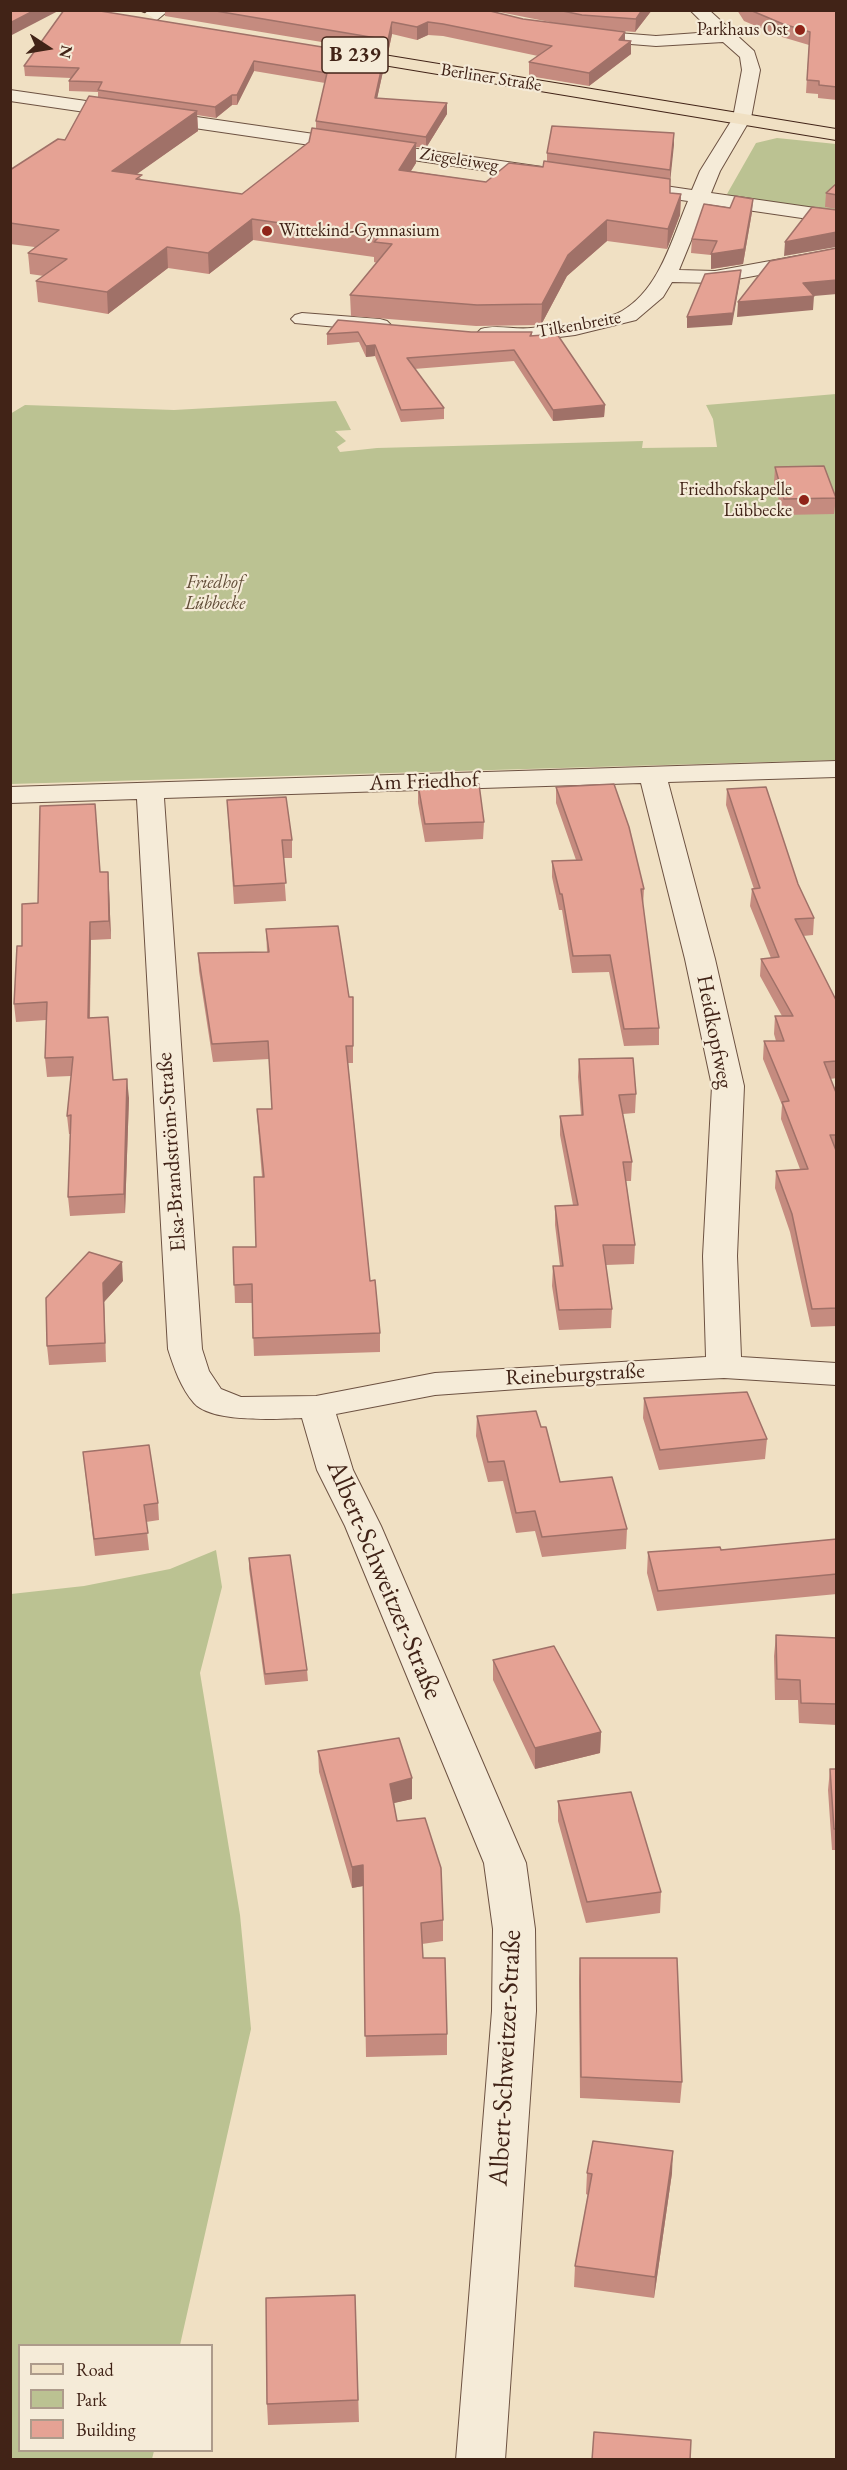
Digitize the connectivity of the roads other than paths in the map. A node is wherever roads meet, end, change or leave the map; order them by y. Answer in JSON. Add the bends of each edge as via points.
{"nodes":[{"id":1,"x":112,"y":10,"type":"edge"},
{"id":2,"x":698,"y":10,"type":"edge"},
{"id":3,"x":91,"y":14,"type":"edge"},
{"id":4,"x":159,"y":18,"type":"edge"},
{"id":5,"x":560,"y":32,"type":"edge"},
{"id":6,"x":728,"y":36,"type":"junction"},
{"id":7,"x":320,"y":50,"type":"edge"},
{"id":8,"x":10,"y":95,"type":"edge"},
{"id":9,"x":742,"y":118,"type":"junction"},
{"id":10,"x":837,"y":135,"type":"edge"},
{"id":11,"x":570,"y":177,"type":"edge"},
{"id":12,"x":617,"y":185,"type":"edge"},
{"id":13,"x":699,"y":198,"type":"junction"},
{"id":14,"x":837,"y":217,"type":"edge"},
{"id":15,"x":837,"y":255,"type":"edge"},
{"id":16,"x":666,"y":276,"type":"junction"},
{"id":17,"x":302,"y":319,"type":"dead end"},
{"id":18,"x":405,"y":327,"type":"edge"},
{"id":19,"x":462,"y":332,"type":"edge"},
{"id":20,"x":837,"y":769,"type":"edge"},
{"id":21,"x":652,"y":774,"type":"junction"},
{"id":22,"x":150,"y":792,"type":"junction"},
{"id":23,"x":10,"y":795,"type":"edge"},
{"id":24,"x":724,"y":1367,"type":"junction"},
{"id":25,"x":837,"y":1374,"type":"edge"},
{"id":26,"x":316,"y":1407,"type":"junction"},
{"id":27,"x":480,"y":2460,"type":"edge"}],
"edges":[{"from":1,"to":4,"type":"main road"},
{"from":2,"to":6,"type":"street"},
{"from":3,"to":4,"type":"main road"},
{"from":5,"to":6,"type":"street","via":[[656,42]]},
{"from":6,"to":9,"type":"street","via":[[748,55],[751,70]]},
{"from":7,"to":9,"type":"main road","name":"Berliner Straße","number":"B 239"},
{"from":8,"to":11,"type":"street","name":"Ziegeleiweg"},
{"from":9,"to":10,"type":"main road","name":"Berliner Straße","number":"B 239"},
{"from":9,"to":13,"type":"street","name":"Tilkenbreite","via":[[710,171]]},
{"from":12,"to":13,"type":"street"},
{"from":13,"to":14,"type":"street"},
{"from":13,"to":16,"type":"street","name":"Tilkenbreite"},
{"from":15,"to":16,"type":"street","via":[[715,277]]},
{"from":16,"to":19,"type":"street","name":"Tilkenbreite","via":[[656,293],[629,316],[575,330],[527,334]]},
{"from":17,"to":18,"type":"street"},
{"from":20,"to":21,"type":"street","name":"Am Friedhof"},
{"from":21,"to":22,"type":"street","name":"Am Friedhof"},
{"from":21,"to":24,"type":"street","name":"Heidkopfweg","via":[[728,1086],[720,1256]]},
{"from":22,"to":23,"type":"street","name":"Am Friedhof"},
{"from":22,"to":26,"type":"street","name":"Elsa-Brandström-Straße","via":[[185,1349],[192,1371],[208,1397],[238,1408]]},
{"from":24,"to":25,"type":"street","name":"Reineburgstraße"},
{"from":24,"to":26,"type":"street","name":"Reineburgstraße","via":[[435,1384]]},
{"from":26,"to":27,"type":"street","name":"Albert-Schweitzer-Straße","via":[[334,1470],[363,1526],[505,1863],[514,1929],[514,2011]]}]}
